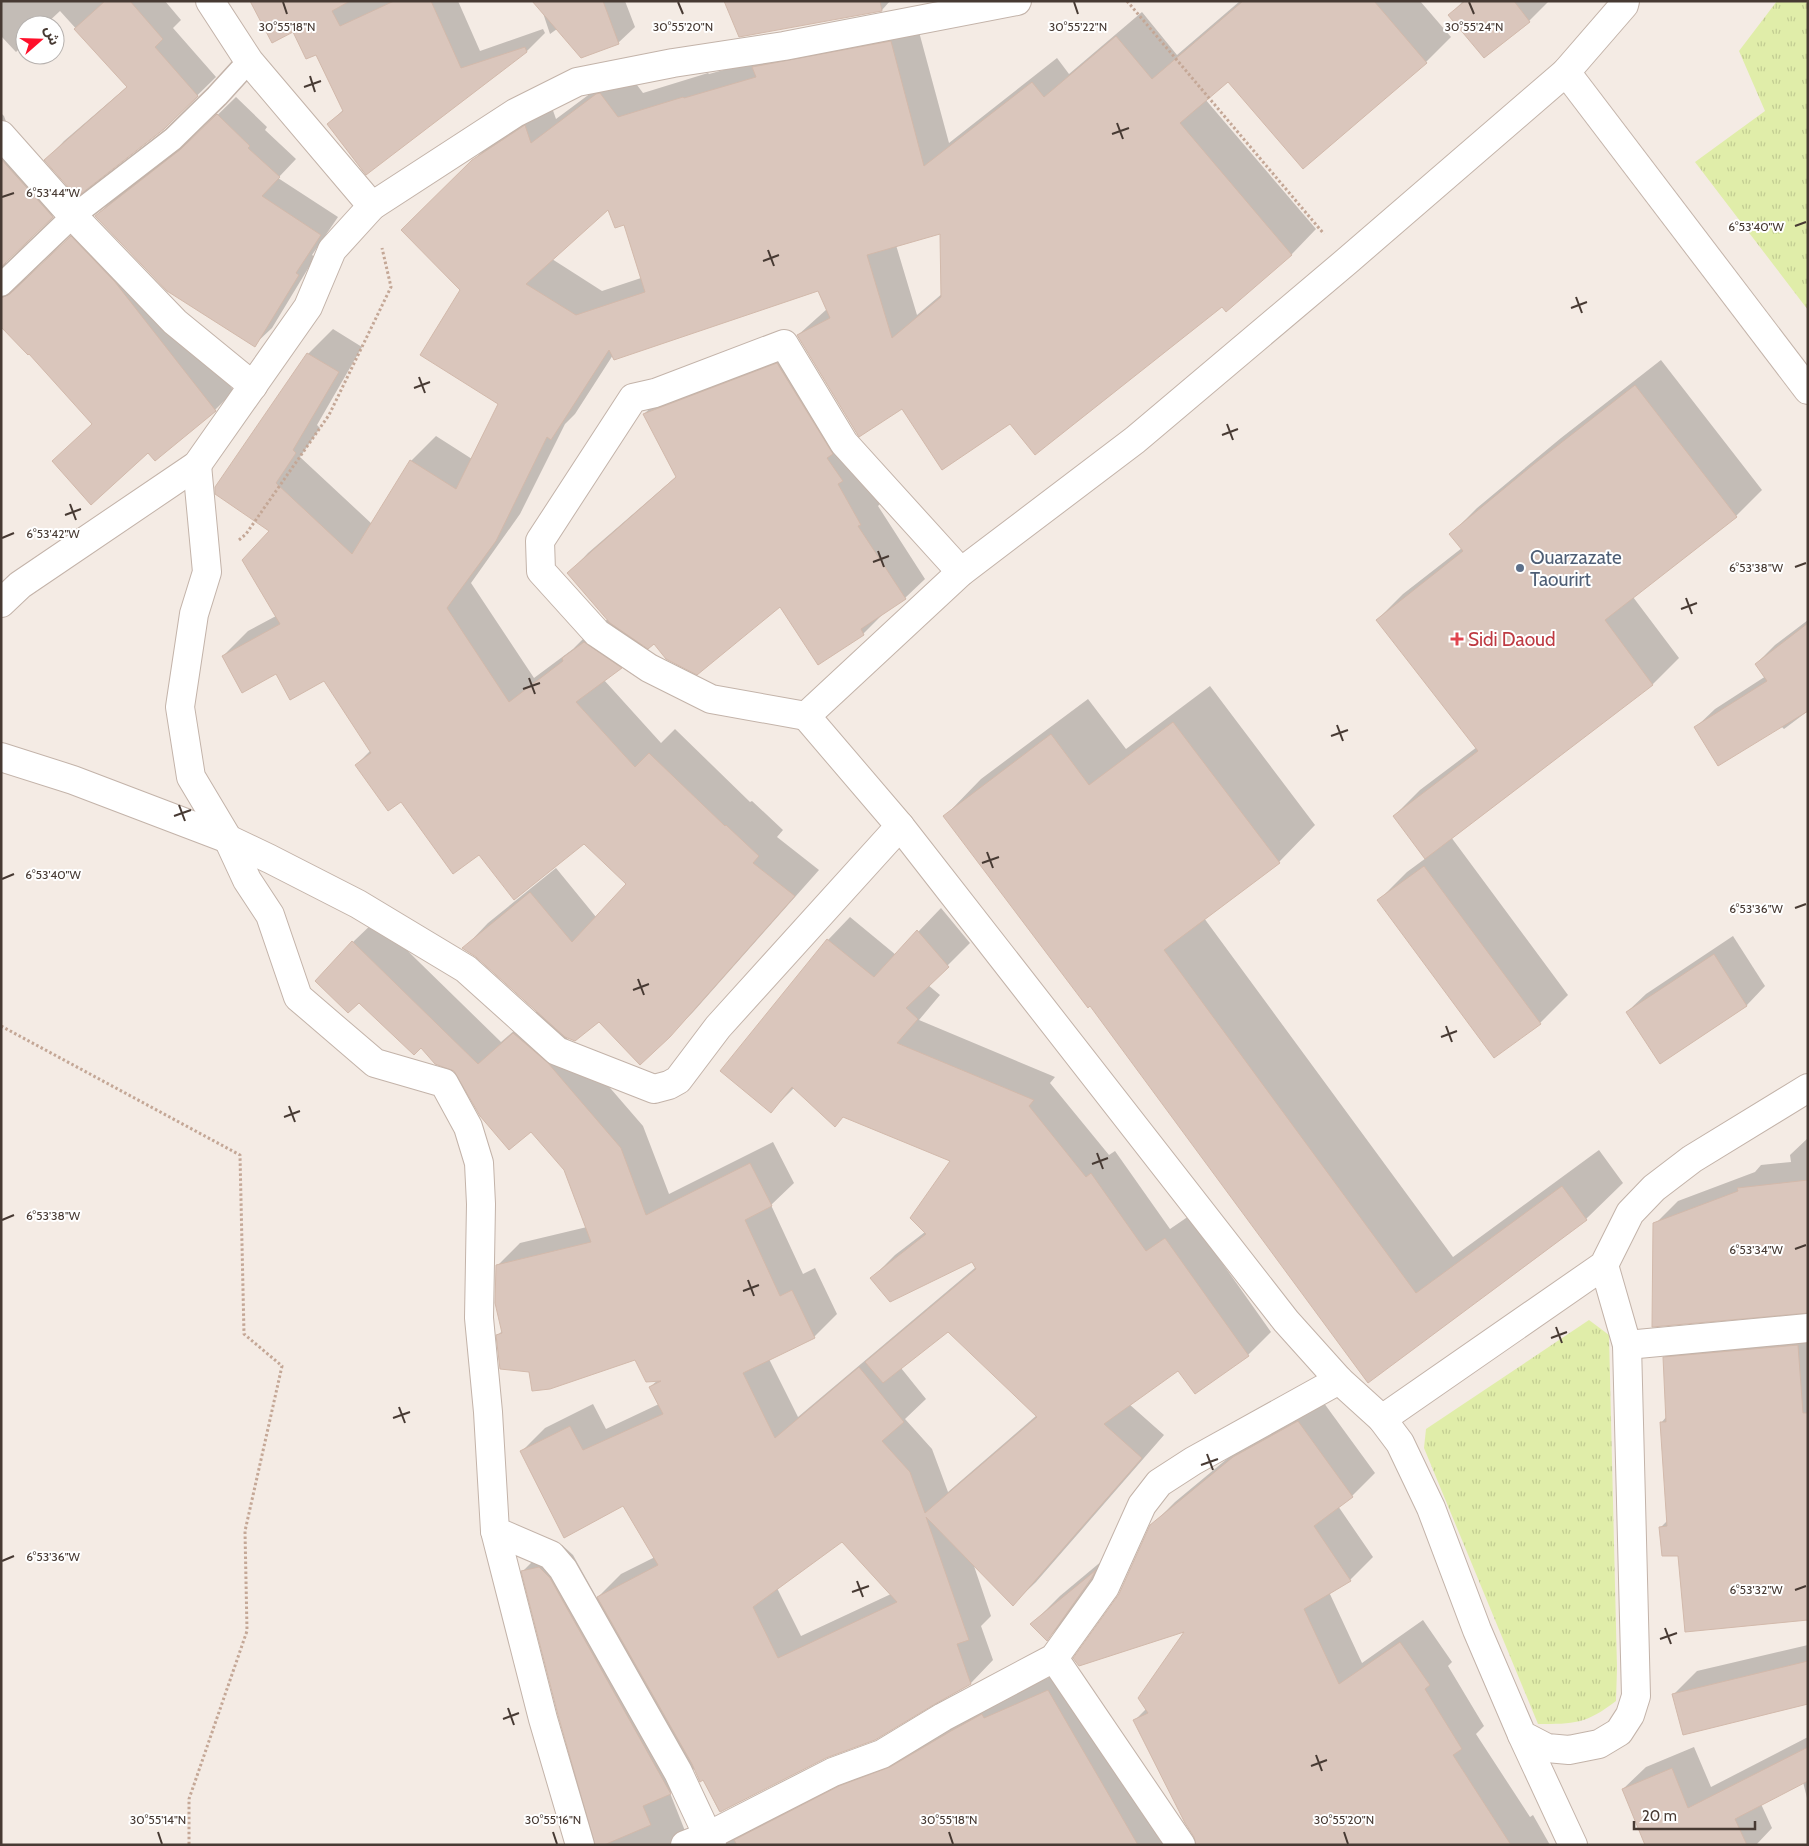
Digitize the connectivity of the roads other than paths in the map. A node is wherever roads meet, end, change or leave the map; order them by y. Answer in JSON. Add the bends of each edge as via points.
{"nodes":[{"id":1,"x":210,"y":1,"type":"edge"},
{"id":2,"x":1017,"y":1,"type":"edge"},
{"id":3,"x":1624,"y":2,"type":"edge"},
{"id":4,"x":249,"y":61,"type":"junction"},
{"id":5,"x":1566,"y":72,"type":"junction"},
{"id":6,"x":1,"y":135,"type":"edge"},
{"id":7,"x":372,"y":206,"type":"junction"},
{"id":8,"x":73,"y":216,"type":"junction"},
{"id":9,"x":1,"y":286,"type":"edge"},
{"id":10,"x":253,"y":386,"type":"junction"},
{"id":11,"x":1808,"y":390,"type":"edge"},
{"id":12,"x":197,"y":465,"type":"junction"},
{"id":13,"x":962,"y":572,"type":"junction"},
{"id":14,"x":1,"y":603,"type":"edge"},
{"id":15,"x":806,"y":716,"type":"junction"},
{"id":16,"x":1,"y":757,"type":"edge"},
{"id":17,"x":900,"y":826,"type":"junction"},
{"id":18,"x":228,"y":839,"type":"junction"},
{"id":19,"x":1808,"y":1088,"type":"edge"},
{"id":20,"x":1604,"y":1265,"type":"junction"},
{"id":21,"x":1808,"y":1328,"type":"edge"},
{"id":22,"x":1627,"y":1345,"type":"junction"},
{"id":23,"x":1339,"y":1380,"type":"junction"},
{"id":24,"x":1382,"y":1419,"type":"junction"},
{"id":25,"x":495,"y":1531,"type":"junction"},
{"id":26,"x":1054,"y":1658,"type":"junction"},
{"id":27,"x":1522,"y":1735,"type":"junction"},
{"id":28,"x":701,"y":1842,"type":"edge"},
{"id":29,"x":580,"y":1845,"type":"edge"},
{"id":30,"x":1181,"y":1845,"type":"edge"},
{"id":31,"x":1573,"y":1845,"type":"edge"}],
"edges":[{"from":1,"to":4,"type":"street"},
{"from":2,"to":7,"type":"street","via":[[578,82],[515,113]]},
{"from":3,"to":5,"type":"street"},
{"from":4,"to":7,"type":"street"},
{"from":4,"to":8,"type":"lane","via":[[173,140]]},
{"from":5,"to":11,"type":"street"},
{"from":5,"to":13,"type":"street","via":[[1135,440]]},
{"from":6,"to":8,"type":"street"},
{"from":7,"to":10,"type":"street","via":[[332,250],[308,307]]},
{"from":8,"to":9,"type":"lane"},
{"from":8,"to":10,"type":"street","via":[[174,322]]},
{"from":10,"to":12,"type":"street"},
{"from":12,"to":14,"type":"street","via":[[20,585]]},
{"from":12,"to":18,"type":"street","via":[[207,572],[194,614],[180,708],[191,777]]},
{"from":13,"to":15,"type":"street"},
{"from":13,"to":15,"type":"street","via":[[844,443],[784,344],[655,393],[633,398],[540,541],[541,571],[597,633],[649,668],[711,699]]},
{"from":15,"to":17,"type":"street"},
{"from":16,"to":18,"type":"street","via":[[73,780]]},
{"from":17,"to":18,"type":"street","via":[[718,1027],[678,1080],[654,1089],[557,1051],[466,969],[358,904]]},
{"from":17,"to":23,"type":"street","via":[[1286,1321]]},
{"from":18,"to":25,"type":"street","via":[[247,880],[270,915],[298,997],[375,1062],[444,1083],[468,1127],[479,1164],[479,1318]]},
{"from":19,"to":20,"type":"street","via":[[1692,1159],[1654,1188],[1630,1213]]},
{"from":20,"to":22,"type":"street"},
{"from":20,"to":24,"type":"street"},
{"from":21,"to":22,"type":"street"},
{"from":22,"to":27,"type":"street","via":[[1636,1696],[1630,1715],[1619,1732],[1599,1744],[1569,1750],[1547,1748]]},
{"from":23,"to":24,"type":"street"},
{"from":23,"to":26,"type":"street","via":[[1193,1461],[1160,1483],[1142,1504],[1105,1587]]},
{"from":24,"to":27,"type":"street","via":[[1400,1443],[1431,1508],[1477,1630]]},
{"from":25,"to":28,"type":"street","via":[[552,1556],[564,1569],[678,1772]]},
{"from":25,"to":29,"type":"street","via":[[543,1719]]},
{"from":26,"to":28,"type":"street","via":[[943,1717],[882,1754],[833,1772]]},
{"from":26,"to":30,"type":"street"},
{"from":27,"to":31,"type":"street"}]}
